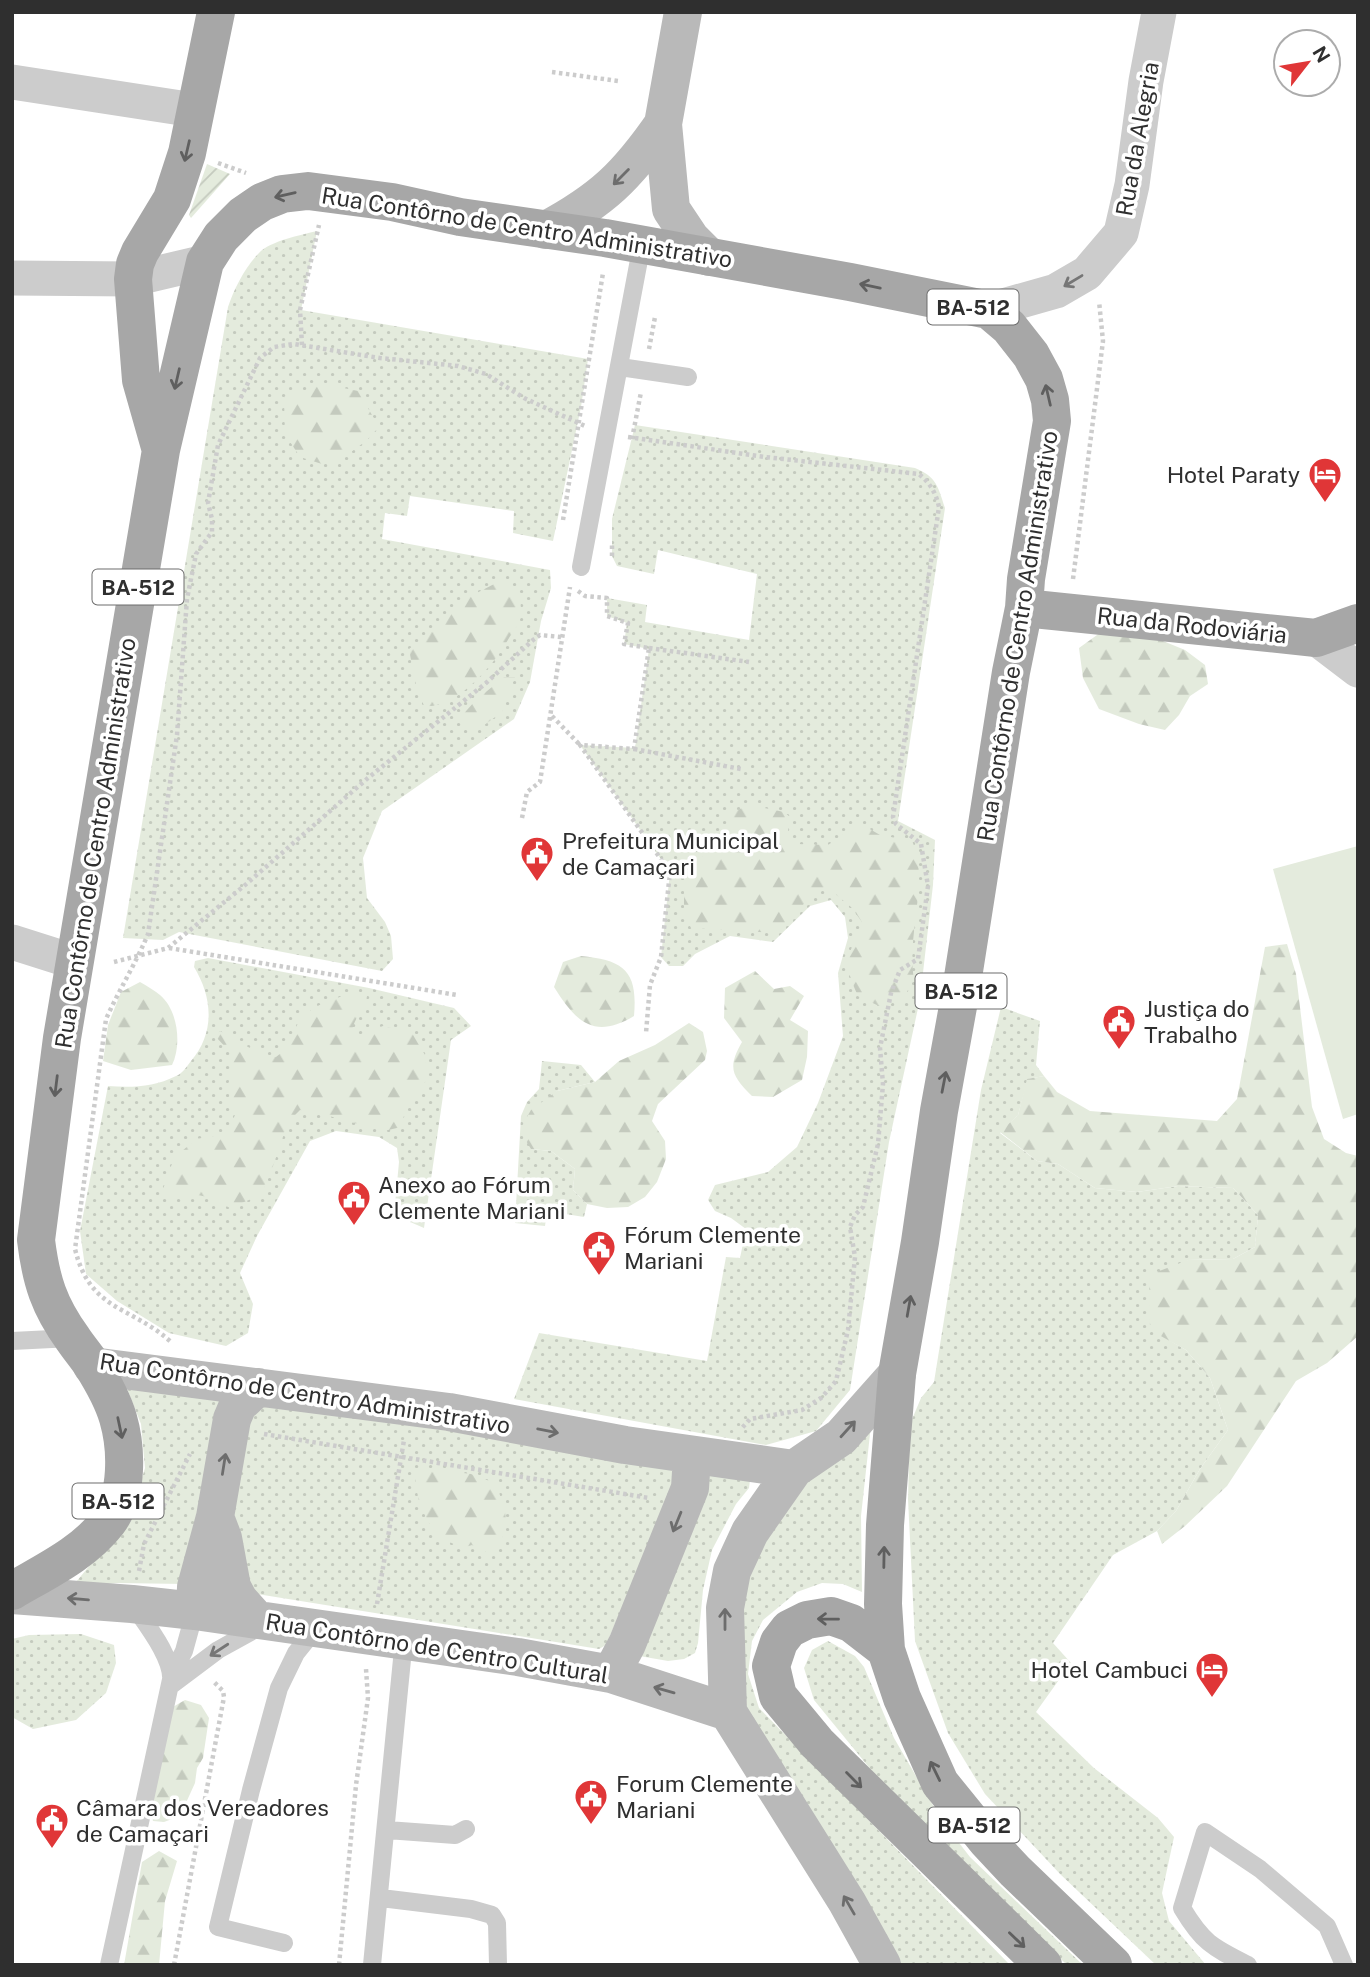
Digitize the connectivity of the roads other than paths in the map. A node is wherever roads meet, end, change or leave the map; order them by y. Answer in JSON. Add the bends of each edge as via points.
{"nodes":[{"id":1,"x":216,"y":12,"type":"edge"},
{"id":2,"x":683,"y":12,"type":"edge"},
{"id":3,"x":1159,"y":12,"type":"edge"},
{"id":4,"x":12,"y":82,"type":"edge"},
{"id":5,"x":194,"y":110,"type":"junction"},
{"id":6,"x":663,"y":124,"type":"junction"},
{"id":7,"x":546,"y":230,"type":"junction"},
{"id":8,"x":624,"y":241,"type":"junction"},
{"id":9,"x":709,"y":257,"type":"junction"},
{"id":10,"x":205,"y":262,"type":"junction"},
{"id":11,"x":12,"y":278,"type":"edge"},
{"id":12,"x":133,"y":279,"type":"junction"},
{"id":13,"x":989,"y":310,"type":"junction"},
{"id":14,"x":620,"y":367,"type":"junction"},
{"id":15,"x":688,"y":377,"type":"dead end"},
{"id":16,"x":161,"y":450,"type":"junction"},
{"id":17,"x":581,"y":567,"type":"dead end"},
{"id":18,"x":1024,"y":608,"type":"junction"},
{"id":19,"x":1358,"y":623,"type":"edge"},
{"id":20,"x":1316,"y":638,"type":"junction"},
{"id":21,"x":1358,"y":670,"type":"edge"},
{"id":22,"x":12,"y":942,"type":"edge"},
{"id":23,"x":75,"y":962,"type":"junction"},
{"id":24,"x":12,"y":1341,"type":"edge"},
{"id":25,"x":82,"y":1352,"type":"junction"},
{"id":26,"x":897,"y":1374,"type":"junction"},
{"id":27,"x":258,"y":1387,"type":"junction"},
{"id":28,"x":692,"y":1456,"type":"junction"},
{"id":29,"x":794,"y":1469,"type":"junction"},
{"id":30,"x":215,"y":1517,"type":"junction"},
{"id":31,"x":135,"y":1589,"type":"junction"},
{"id":32,"x":12,"y":1593,"type":"edge"},
{"id":33,"x":195,"y":1611,"type":"junction"},
{"id":34,"x":264,"y":1620,"type":"junction"},
{"id":35,"x":317,"y":1627,"type":"junction"},
{"id":36,"x":404,"y":1639,"type":"junction"},
{"id":37,"x":886,"y":1650,"type":"junction"},
{"id":38,"x":611,"y":1674,"type":"junction"},
{"id":39,"x":171,"y":1681,"type":"junction"},
{"id":40,"x":728,"y":1712,"type":"junction"},
{"id":41,"x":466,"y":1829,"type":"dead end"},
{"id":42,"x":387,"y":1830,"type":"junction"},
{"id":43,"x":380,"y":1898,"type":"junction"},
{"id":44,"x":284,"y":1943,"type":"dead end"},
{"id":45,"x":109,"y":1965,"type":"edge"},
{"id":46,"x":372,"y":1965,"type":"edge"},
{"id":47,"x":498,"y":1965,"type":"edge"},
{"id":48,"x":883,"y":1965,"type":"edge"},
{"id":49,"x":1043,"y":1965,"type":"edge"},
{"id":50,"x":1113,"y":1965,"type":"edge"},
{"id":51,"x":1248,"y":1965,"type":"edge"},
{"id":52,"x":1344,"y":1965,"type":"edge"}],
"edges":[{"from":1,"to":5,"type":"main road","number":"BA-512"},
{"from":2,"to":6,"type":"street"},
{"from":3,"to":13,"type":"street","name":"Rua da Alegria","one_way":true,"via":[[1121,233],[1087,273],[1056,291]]},
{"from":4,"to":5,"type":"street"},
{"from":5,"to":12,"type":"main road","number":"BA-512","one_way":true,"via":[[187,153],[172,199],[140,252]]},
{"from":6,"to":7,"type":"street","one_way":true,"via":[[638,160],[608,191]]},
{"from":6,"to":9,"type":"street","via":[[671,209]]},
{"from":7,"to":8,"type":"main road","name":"Rua Contôrno de Centro Administrativo","number":"BA-512"},
{"from":7,"to":10,"type":"main road","name":"Rua Contôrno de Centro Administrativo","number":"BA-512","one_way":true,"via":[[308,191],[282,194],[243,215]]},
{"from":8,"to":9,"type":"main road","name":"Rua Contôrno de Centro Administrativo","number":"BA-512"},
{"from":8,"to":14,"type":"lane"},
{"from":13,"to":9,"type":"main road","name":"Rua Contôrno de Centro Administrativo","number":"BA-512","one_way":true},
{"from":10,"to":12,"type":"street"},
{"from":10,"to":16,"type":"main road","name":"Rua Contôrno de Centro Administrativo","number":"BA-512","one_way":true},
{"from":11,"to":12,"type":"street"},
{"from":12,"to":16,"type":"main road","number":"BA-512","via":[[141,380]]},
{"from":18,"to":13,"type":"main road","name":"Rua Contôrno de Centro Administrativo","number":"BA-512","one_way":true,"via":[[1052,421],[1050,400],[1027,348]]},
{"from":14,"to":15,"type":"lane"},
{"from":14,"to":17,"type":"lane"},
{"from":16,"to":23,"type":"main road","name":"Rua Contôrno de Centro Administrativo","number":"BA-512"},
{"from":18,"to":20,"type":"main road","name":"Rua da Rodoviária"},
{"from":26,"to":18,"type":"main road","name":"Rua Contôrno de Centro Administrativo","number":"BA-512","one_way":true},
{"from":19,"to":20,"type":"main road","name":"Rua da Rodoviária"},
{"from":20,"to":21,"type":"street"},
{"from":22,"to":23,"type":"street"},
{"from":23,"to":25,"type":"main road","name":"Rua Contôrno de Centro Administrativo","number":"BA-512","one_way":true,"via":[[36,1240],[40,1272],[54,1309]]},
{"from":24,"to":25,"type":"lane"},
{"from":25,"to":27,"type":"street","name":"Rua Contôrno de Centro Administrativo"},
{"from":25,"to":32,"type":"main road","name":"Rua Contôrno de Centro Cultural","number":"BA-512","one_way":true,"via":[[118,1417],[124,1470],[120,1497],[109,1521],[74,1555]]},
{"from":29,"to":26,"type":"street","one_way":true,"via":[[841,1437]]},
{"from":37,"to":26,"type":"main road","name":"Rua Contôrno de Centro Administrativo","number":"BA-512","one_way":true,"via":[[885,1525]]},
{"from":27,"to":28,"type":"street","name":"Rua Contôrno de Centro Administrativo","one_way":true,"via":[[449,1412]]},
{"from":30,"to":27,"type":"street","one_way":true,"via":[[219,1428]]},
{"from":28,"to":29,"type":"street","name":"Rua Contôrno de Centro Administrativo"},
{"from":28,"to":38,"type":"street","one_way":true,"via":[[691,1488]]},
{"from":40,"to":29,"type":"street","one_way":true,"via":[[725,1608],[732,1571],[750,1532]]},
{"from":30,"to":33,"type":"street","via":[[196,1587]]},
{"from":30,"to":34,"type":"street","via":[[232,1587],[239,1600]]},
{"from":31,"to":32,"type":"street","name":"Rua Contôrno de Centro Cultural","one_way":true},
{"from":31,"to":33,"type":"street","name":"Rua Contôrno de Centro Cultural"},
{"from":31,"to":39,"type":"lane"},
{"from":33,"to":34,"type":"street","name":"Rua Contôrno de Centro Cultural"},
{"from":33,"to":39,"type":"lane"},
{"from":34,"to":35,"type":"street","name":"Rua Contôrno de Centro Cultural"},
{"from":34,"to":39,"type":"lane","one_way":true},
{"from":35,"to":36,"type":"street","name":"Rua Contôrno de Centro Cultural"},
{"from":35,"to":44,"type":"lane","via":[[296,1653],[279,1688],[218,1927]]},
{"from":36,"to":38,"type":"street","name":"Rua Contôrno de Centro Cultural"},
{"from":36,"to":42,"type":"lane"},
{"from":37,"to":49,"type":"main road","one_way":true,"via":[[851,1623],[831,1616],[807,1620],[789,1629],[779,1642],[771,1666],[778,1696],[817,1744]]},
{"from":50,"to":37,"type":"main road","number":"BA-512","one_way":true,"via":[[1015,1871],[940,1783]]},
{"from":40,"to":38,"type":"street","name":"Rua Contôrno de Centro Cultural","one_way":true},
{"from":39,"to":45,"type":"lane"},
{"from":48,"to":40,"type":"street","one_way":true},
{"from":41,"to":42,"type":"lane","via":[[455,1835]]},
{"from":42,"to":43,"type":"lane"},
{"from":43,"to":46,"type":"lane"},
{"from":43,"to":47,"type":"lane","via":[[489,1913],[497,1923]]},
{"from":51,"to":52,"type":"lane","via":[[1210,1946],[1182,1908],[1205,1832],[1260,1869],[1327,1926]]}]}
